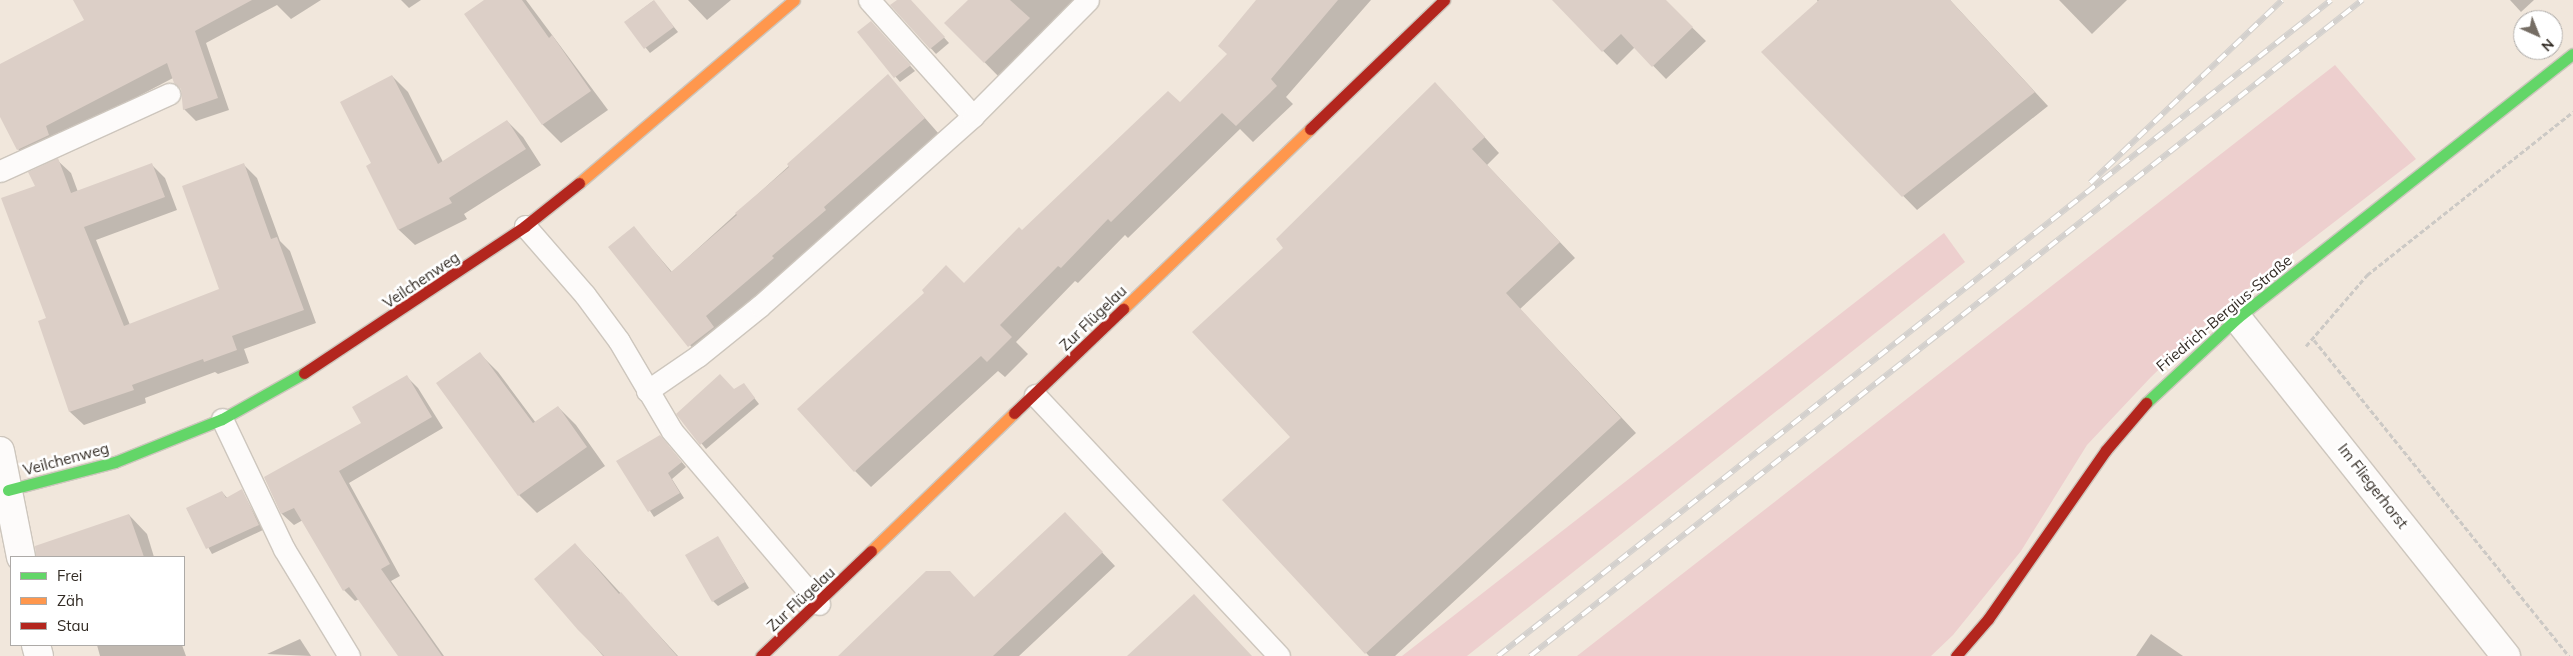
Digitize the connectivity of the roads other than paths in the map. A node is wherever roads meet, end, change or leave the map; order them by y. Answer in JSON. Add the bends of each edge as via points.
{"nodes":[{"id":1,"x":794,"y":0,"type":"edge"},
{"id":2,"x":870,"y":0,"type":"edge"},
{"id":3,"x":1088,"y":0,"type":"edge"},
{"id":4,"x":1444,"y":0,"type":"edge"},
{"id":5,"x":2573,"y":54,"type":"edge"},
{"id":6,"x":169,"y":94,"type":"dead end"},
{"id":7,"x":973,"y":116,"type":"junction"},
{"id":8,"x":0,"y":171,"type":"edge"},
{"id":9,"x":525,"y":226,"type":"junction"},
{"id":10,"x":2237,"y":318,"type":"junction"},
{"id":11,"x":647,"y":391,"type":"junction"},
{"id":12,"x":1035,"y":395,"type":"junction"},
{"id":13,"x":222,"y":419,"type":"junction"},
{"id":14,"x":0,"y":451,"type":"edge"},
{"id":15,"x":8,"y":490,"type":"junction"},
{"id":16,"x":20,"y":556,"type":"edge"},
{"id":17,"x":819,"y":604,"type":"junction"},
{"id":18,"x":773,"y":652,"type":"edge"},
{"id":19,"x":349,"y":656,"type":"edge"},
{"id":20,"x":1279,"y":656,"type":"edge"},
{"id":21,"x":1956,"y":656,"type":"edge"},
{"id":22,"x":2506,"y":656,"type":"edge"}],
"edges":[{"from":1,"to":9,"type":"street","name":"Veilchenweg","via":[[626,146]]},
{"from":2,"to":7,"type":"lane"},
{"from":3,"to":7,"type":"lane"},
{"from":4,"to":12,"type":"street","name":"Zur Flügelau"},
{"from":5,"to":10,"type":"street","name":"Friedrich-Bergius-Straße"},
{"from":6,"to":8,"type":"lane"},
{"from":7,"to":11,"type":"lane","via":[[760,306],[698,356]]},
{"from":9,"to":11,"type":"lane","via":[[619,340]]},
{"from":9,"to":13,"type":"street","name":"Veilchenweg","via":[[323,363]]},
{"from":10,"to":21,"type":"street","name":"Friedrich-Bergius-Straße","via":[[2159,388],[2106,450],[1988,619]]},
{"from":10,"to":22,"type":"street","name":"Im Fliegerhorst"},
{"from":11,"to":17,"type":"lane","via":[[672,431]]},
{"from":12,"to":17,"type":"street","name":"Zur Flügelau"},
{"from":12,"to":20,"type":"lane"},
{"from":13,"to":15,"type":"street","name":"Veilchenweg","via":[[115,462]]},
{"from":13,"to":19,"type":"lane","via":[[284,549]]},
{"from":14,"to":15,"type":"street"},
{"from":15,"to":16,"type":"street"},
{"from":17,"to":18,"type":"street","name":"Zur Flügelau"}]}
